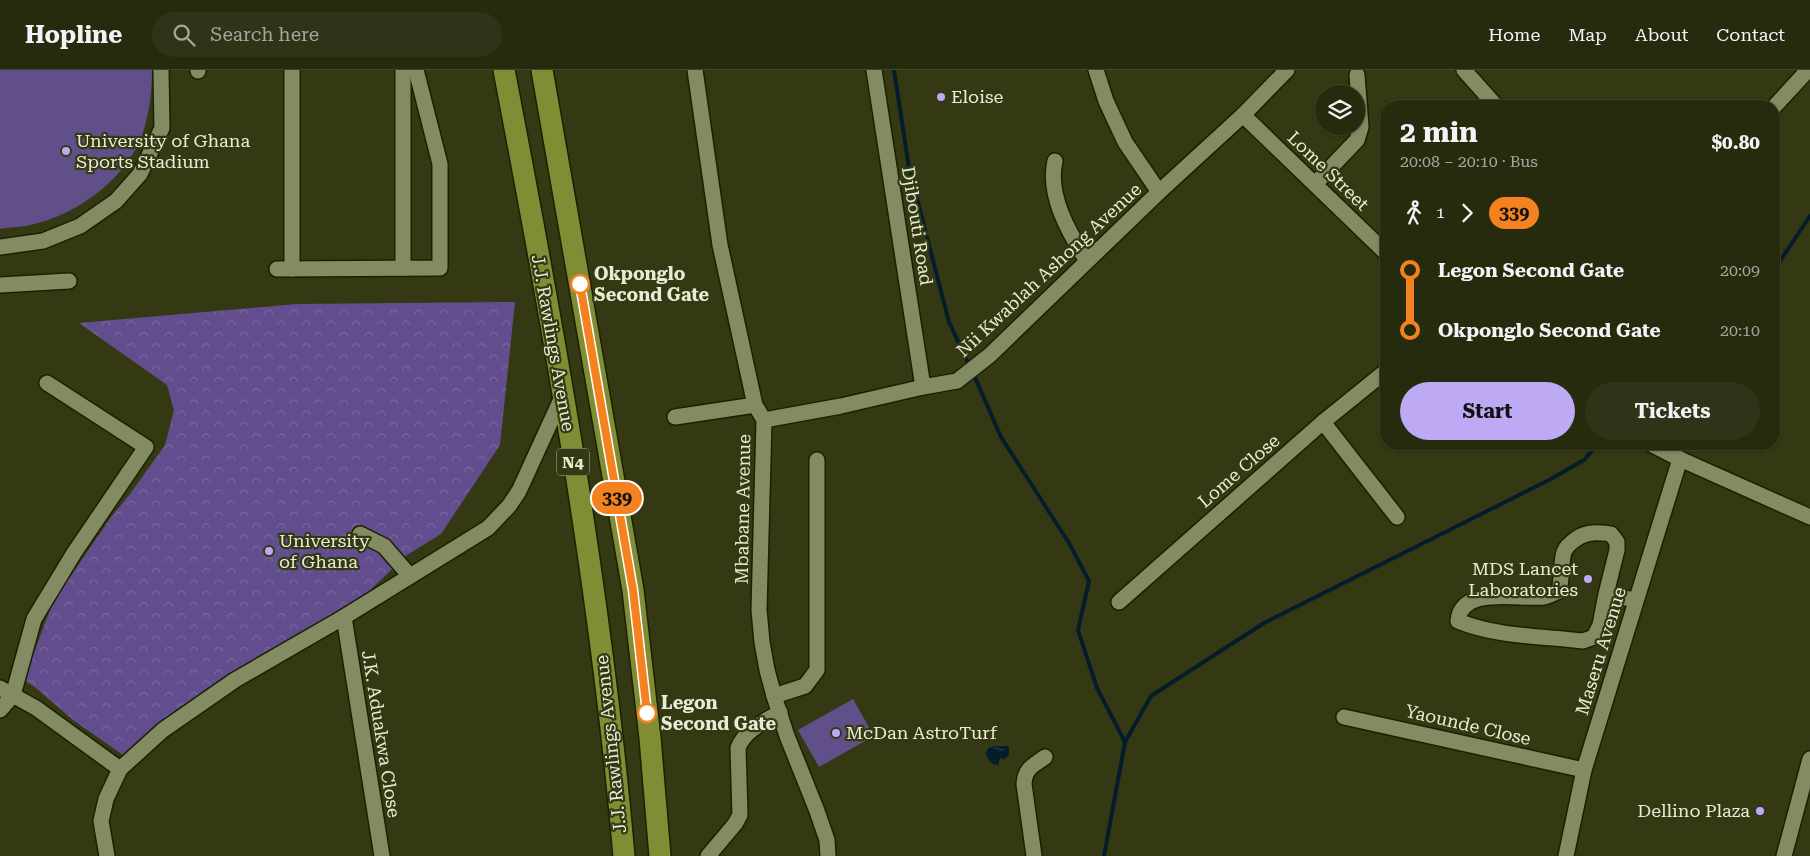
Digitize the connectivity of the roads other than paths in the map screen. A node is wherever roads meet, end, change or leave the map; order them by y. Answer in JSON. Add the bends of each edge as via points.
{"nodes":[{"id":1,"x":162,"y":70,"type":"edge"},
{"id":2,"x":292,"y":70,"type":"edge"},
{"id":3,"x":403,"y":70,"type":"edge"},
{"id":4,"x":416,"y":70,"type":"edge"},
{"id":5,"x":504,"y":70,"type":"edge"},
{"id":6,"x":542,"y":70,"type":"edge"},
{"id":7,"x":695,"y":70,"type":"edge"},
{"id":8,"x":874,"y":70,"type":"edge"},
{"id":9,"x":1096,"y":70,"type":"edge"},
{"id":10,"x":1287,"y":70,"type":"edge"},
{"id":11,"x":1464,"y":70,"type":"edge"},
{"id":12,"x":1808,"y":70,"type":"edge"},
{"id":13,"x":1358,"y":75,"type":"dead end"},
{"id":14,"x":1491,"y":100,"type":"edge"},
{"id":15,"x":1780,"y":100,"type":"edge"},
{"id":16,"x":1243,"y":115,"type":"junction"},
{"id":17,"x":1055,"y":161,"type":"dead end"},
{"id":18,"x":1315,"y":184,"type":"junction"},
{"id":19,"x":1159,"y":192,"type":"junction"},
{"id":20,"x":0,"y":247,"type":"edge"},
{"id":21,"x":1380,"y":247,"type":"edge"},
{"id":22,"x":1087,"y":261,"type":"junction"},
{"id":23,"x":403,"y":268,"type":"junction"},
{"id":24,"x":277,"y":269,"type":"dead end"},
{"id":25,"x":292,"y":269,"type":"junction"},
{"id":26,"x":68,"y":281,"type":"dead end"},
{"id":27,"x":0,"y":285,"type":"edge"},
{"id":28,"x":1380,"y":376,"type":"edge"},
{"id":29,"x":47,"y":383,"type":"dead end"},
{"id":30,"x":923,"y":387,"type":"junction"},
{"id":31,"x":562,"y":397,"type":"junction"},
{"id":32,"x":755,"y":405,"type":"junction"},
{"id":33,"x":676,"y":418,"type":"dead end"},
{"id":34,"x":764,"y":420,"type":"junction"},
{"id":35,"x":1323,"y":422,"type":"junction"},
{"id":36,"x":1663,"y":450,"type":"edge"},
{"id":37,"x":1680,"y":459,"type":"junction"},
{"id":38,"x":817,"y":460,"type":"dead end"},
{"id":39,"x":1397,"y":517,"type":"dead end"},
{"id":40,"x":1810,"y":517,"type":"edge"},
{"id":41,"x":360,"y":534,"type":"dead end"},
{"id":42,"x":410,"y":576,"type":"junction"},
{"id":43,"x":1606,"y":594,"type":"junction"},
{"id":44,"x":1635,"y":600,"type":"junction"},
{"id":45,"x":1119,"y":602,"type":"dead end"},
{"id":46,"x":344,"y":617,"type":"junction"},
{"id":47,"x":6,"y":692,"type":"edge"},
{"id":48,"x":774,"y":696,"type":"junction"},
{"id":49,"x":0,"y":710,"type":"edge"},
{"id":50,"x":780,"y":712,"type":"junction"},
{"id":51,"x":1344,"y":716,"type":"dead end"},
{"id":52,"x":1046,"y":758,"type":"dead end"},
{"id":53,"x":1810,"y":759,"type":"edge"},
{"id":54,"x":120,"y":769,"type":"junction"},
{"id":55,"x":1584,"y":770,"type":"junction"},
{"id":56,"x":107,"y":856,"type":"edge"},
{"id":57,"x":382,"y":856,"type":"edge"},
{"id":58,"x":624,"y":856,"type":"edge"},
{"id":59,"x":660,"y":856,"type":"edge"},
{"id":60,"x":708,"y":856,"type":"edge"},
{"id":61,"x":828,"y":856,"type":"edge"},
{"id":62,"x":1034,"y":856,"type":"edge"},
{"id":63,"x":1566,"y":856,"type":"edge"},
{"id":64,"x":1784,"y":856,"type":"edge"}],
"edges":[{"from":1,"to":20,"type":"street","via":[[162,128],[140,174],[116,201],[80,226],[42,241]]},
{"from":2,"to":25,"type":"street"},
{"from":3,"to":23,"type":"street"},
{"from":4,"to":23,"type":"street","via":[[440,164],[440,268]]},
{"from":5,"to":31,"type":"highway","name":"J.J. Rawlings Avenue","number":"N4"},
{"from":6,"to":59,"type":"highway","name":"J.J. Rawlings Avenue","number":"N4","via":[[633,590]]},
{"from":7,"to":32,"type":"street","name":"Mbabane Avenue","via":[[720,245]]},
{"from":8,"to":30,"type":"street","name":"Djibouti Road"},
{"from":9,"to":19,"type":"street","via":[[1125,142]]},
{"from":10,"to":16,"type":"street","name":"Nii Kwablah Ashong Avenue"},
{"from":11,"to":14,"type":"street"},
{"from":12,"to":15,"type":"street"},
{"from":13,"to":18,"type":"street","via":[[1361,127],[1358,140]]},
{"from":16,"to":18,"type":"street","name":"Lome Street"},
{"from":16,"to":19,"type":"street","name":"Nii Kwablah Ashong Avenue"},
{"from":17,"to":22,"type":"street","via":[[1053,172],[1057,197],[1069,232]]},
{"from":18,"to":21,"type":"street","name":"Lome Street"},
{"from":19,"to":22,"type":"street","name":"Nii Kwablah Ashong Avenue"},
{"from":22,"to":30,"type":"street","name":"Nii Kwablah Ashong Avenue","via":[[990,356],[957,381]]},
{"from":23,"to":25,"type":"street"},
{"from":24,"to":25,"type":"street"},
{"from":26,"to":27,"type":"street"},
{"from":28,"to":35,"type":"street","name":"Lome Close"},
{"from":29,"to":47,"type":"street","via":[[146,447],[74,553],[34,620]]},
{"from":30,"to":34,"type":"street","name":"Nii Kwablah Ashong Avenue"},
{"from":31,"to":42,"type":"street","via":[[509,506],[488,528]]},
{"from":31,"to":58,"type":"highway","name":"J.J. Rawlings Avenue","number":"N4","via":[[592,581]]},
{"from":32,"to":33,"type":"street"},
{"from":32,"to":34,"type":"street","name":"Mbabane Avenue"},
{"from":34,"to":48,"type":"street","name":"Mbabane Avenue","via":[[760,610],[767,670]]},
{"from":35,"to":39,"type":"street"},
{"from":35,"to":45,"type":"street","name":"Lome Close"},
{"from":36,"to":37,"type":"street"},
{"from":37,"to":40,"type":"street"},
{"from":37,"to":44,"type":"street","name":"Maseru Avenue"},
{"from":38,"to":48,"type":"street","via":[[817,670],[804,686]]},
{"from":41,"to":42,"type":"street","via":[[384,546]]},
{"from":42,"to":46,"type":"street"},
{"from":43,"to":43,"type":"street","via":[[1616,542],[1611,534],[1590,532],[1582,534],[1566,548],[1559,591],[1545,597],[1492,596],[1479,599],[1458,612],[1458,621],[1511,634],[1583,641],[1594,637],[1600,625]]},
{"from":43,"to":44,"type":"street"},
{"from":44,"to":55,"type":"street","name":"Maseru Avenue"},
{"from":46,"to":54,"type":"street","via":[[235,680],[163,730]]},
{"from":46,"to":57,"type":"street","name":"J.K. Aduakwa Close"},
{"from":47,"to":49,"type":"street"},
{"from":47,"to":54,"type":"street","via":[[36,708]]},
{"from":48,"to":50,"type":"street","name":"Mbabane Avenue"},
{"from":50,"to":60,"type":"street","via":[[742,738],[738,748],[740,815]]},
{"from":50,"to":61,"type":"street","name":"Mbabane Avenue","via":[[822,826]]},
{"from":51,"to":55,"type":"street","name":"Yaounde Close"},
{"from":52,"to":62,"type":"street","via":[[1024,775]]},
{"from":53,"to":64,"type":"street"},
{"from":54,"to":56,"type":"street","via":[[106,799],[101,821]]},
{"from":55,"to":63,"type":"street","name":"Maseru Avenue"}]}
